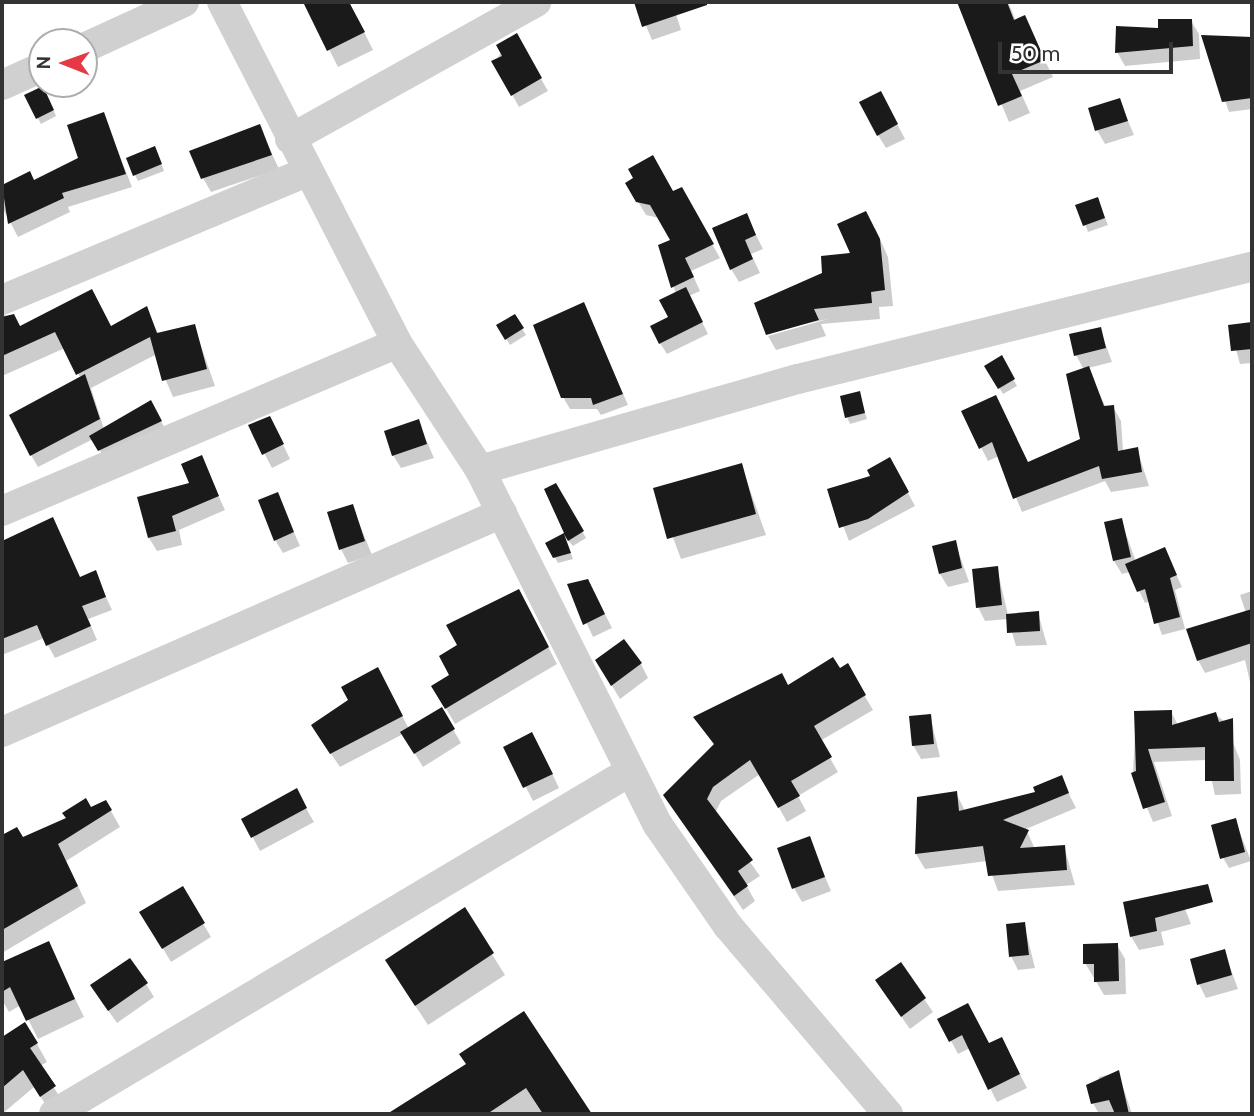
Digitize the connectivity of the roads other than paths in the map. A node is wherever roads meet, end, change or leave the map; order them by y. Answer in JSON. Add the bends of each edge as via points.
{"nodes":[{"id":1,"x":184,"y":2,"type":"edge"},
{"id":2,"x":222,"y":2,"type":"edge"},
{"id":3,"x":536,"y":2,"type":"edge"},
{"id":4,"x":98,"y":42,"type":"edge"},
{"id":5,"x":28,"y":73,"type":"edge"},
{"id":6,"x":2,"y":85,"type":"edge"},
{"id":7,"x":290,"y":139,"type":"junction"},
{"id":8,"x":306,"y":172,"type":"junction"},
{"id":9,"x":1252,"y":267,"type":"edge"},
{"id":10,"x":2,"y":300,"type":"edge"},
{"id":11,"x":397,"y":343,"type":"junction"},
{"id":12,"x":480,"y":470,"type":"junction"},
{"id":13,"x":2,"y":511,"type":"edge"},
{"id":14,"x":502,"y":513,"type":"junction"},
{"id":15,"x":2,"y":732,"type":"edge"},
{"id":16,"x":629,"y":772,"type":"junction"},
{"id":17,"x":54,"y":1114,"type":"edge"},
{"id":18,"x":888,"y":1114,"type":"edge"}],
"edges":[{"from":1,"to":4,"type":"street"},
{"from":2,"to":7,"type":"street"},
{"from":3,"to":7,"type":"street"},
{"from":5,"to":6,"type":"street"},
{"from":7,"to":8,"type":"street"},
{"from":8,"to":10,"type":"street"},
{"from":8,"to":11,"type":"street"},
{"from":9,"to":12,"type":"street","via":[[798,379]]},
{"from":11,"to":12,"type":"street"},
{"from":11,"to":13,"type":"street"},
{"from":12,"to":14,"type":"street"},
{"from":14,"to":15,"type":"street"},
{"from":14,"to":16,"type":"street"},
{"from":16,"to":17,"type":"street"},
{"from":16,"to":18,"type":"street","via":[[728,926]]}]}
